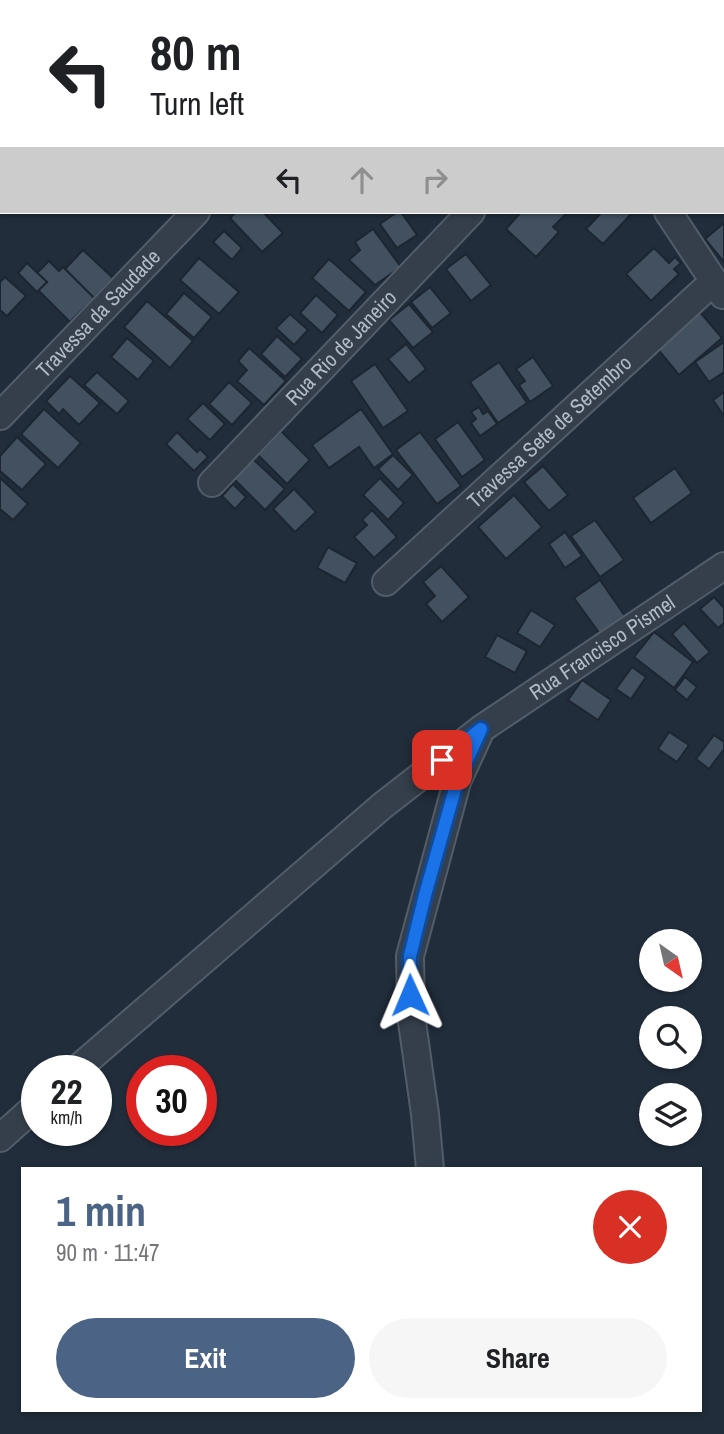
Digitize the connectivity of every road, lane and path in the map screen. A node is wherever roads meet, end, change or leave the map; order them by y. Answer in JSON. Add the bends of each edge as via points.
{"nodes":[{"id":1,"x":194,"y":214,"type":"edge"},
{"id":2,"x":469,"y":214,"type":"edge"},
{"id":3,"x":669,"y":214,"type":"edge"},
{"id":4,"x":719,"y":288,"type":"edge"},
{"id":5,"x":5,"y":402,"type":"edge"},
{"id":6,"x":212,"y":483,"type":"dead end"},
{"id":7,"x":724,"y":566,"type":"edge"},
{"id":8,"x":386,"y":582,"type":"dead end"},
{"id":9,"x":481,"y":729,"type":"junction"},
{"id":10,"x":93,"y":1055,"type":"edge"},
{"id":11,"x":21,"y":1119,"type":"edge"},
{"id":12,"x":0,"y":1138,"type":"edge"},
{"id":13,"x":430,"y":1167,"type":"edge"}],
"edges":[{"from":1,"to":5,"type":"street","name":"Travessa da Saudade"},
{"from":2,"to":6,"type":"street","name":"Rua Rio de Janeiro"},
{"from":3,"to":4,"type":"street"},
{"from":4,"to":8,"type":"street","name":"Travessa Sete de Setembro"},
{"from":7,"to":9,"type":"street","name":"Rua Francisco Pismel"},
{"from":9,"to":10,"type":"street","name":"Rua Francisco Pismel","via":[[382,806]]},
{"from":9,"to":13,"type":"street","via":[[457,782],[410,956],[411,1015]]},
{"from":11,"to":12,"type":"street"}]}
